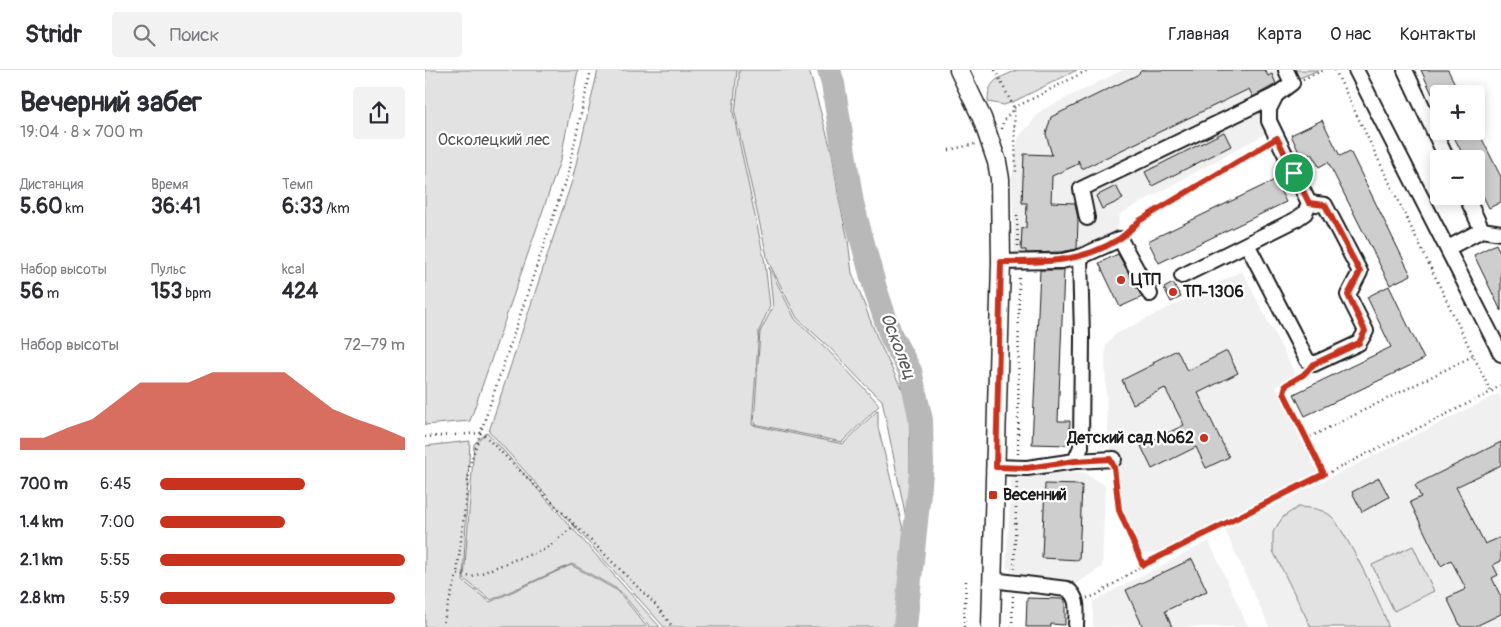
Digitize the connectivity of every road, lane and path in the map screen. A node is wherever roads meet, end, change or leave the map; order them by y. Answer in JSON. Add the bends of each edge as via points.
{"nodes":[{"id":1,"x":591,"y":70,"type":"edge"},
{"id":2,"x":959,"y":70,"type":"edge"},
{"id":3,"x":995,"y":70,"type":"edge"},
{"id":4,"x":1088,"y":70,"type":"edge"},
{"id":5,"x":1286,"y":70,"type":"edge"},
{"id":6,"x":1324,"y":70,"type":"edge"},
{"id":7,"x":1335,"y":70,"type":"edge"},
{"id":8,"x":1356,"y":70,"type":"edge"},
{"id":9,"x":1405,"y":70,"type":"edge"},
{"id":10,"x":1292,"y":83,"type":"junction"},
{"id":11,"x":1276,"y":95,"type":"junction"},
{"id":12,"x":1014,"y":108,"type":"junction"},
{"id":13,"x":1277,"y":138,"type":"junction"},
{"id":14,"x":1443,"y":150,"type":"edge"},
{"id":15,"x":1016,"y":176,"type":"dead end"},
{"id":16,"x":1309,"y":203,"type":"junction"},
{"id":17,"x":1470,"y":205,"type":"edge"},
{"id":18,"x":1017,"y":214,"type":"dead end"},
{"id":19,"x":1087,"y":218,"type":"dead end"},
{"id":20,"x":1482,"y":230,"type":"junction"},
{"id":21,"x":1501,"y":233,"type":"edge"},
{"id":22,"x":1120,"y":239,"type":"junction"},
{"id":23,"x":1247,"y":244,"type":"junction"},
{"id":24,"x":1447,"y":248,"type":"junction"},
{"id":25,"x":1080,"y":257,"type":"junction"},
{"id":26,"x":1010,"y":262,"type":"junction"},
{"id":27,"x":1182,"y":276,"type":"dead end"},
{"id":28,"x":1150,"y":294,"type":"dead end"},
{"id":29,"x":1501,"y":354,"type":"edge"},
{"id":30,"x":1473,"y":356,"type":"junction"},
{"id":31,"x":1314,"y":364,"type":"junction"},
{"id":32,"x":1501,"y":385,"type":"edge"},
{"id":33,"x":1491,"y":392,"type":"junction"},
{"id":34,"x":482,"y":433,"type":"junction"},
{"id":35,"x":425,"y":437,"type":"edge"},
{"id":36,"x":1306,"y":439,"type":"junction"},
{"id":37,"x":1112,"y":459,"type":"joint"},
{"id":38,"x":1075,"y":461,"type":"junction"},
{"id":39,"x":996,"y":467,"type":"junction"},
{"id":40,"x":1017,"y":467,"type":"junction"},
{"id":41,"x":1324,"y":474,"type":"junction"},
{"id":42,"x":575,"y":525,"type":"junction"},
{"id":43,"x":1143,"y":565,"type":"junction"},
{"id":44,"x":457,"y":574,"type":"junction"},
{"id":45,"x":966,"y":580,"type":"dead end"},
{"id":46,"x":992,"y":580,"type":"junction"},
{"id":47,"x":1014,"y":582,"type":"junction"},
{"id":48,"x":1076,"y":602,"type":"junction"},
{"id":49,"x":443,"y":627,"type":"edge"},
{"id":50,"x":673,"y":627,"type":"edge"},
{"id":51,"x":964,"y":627,"type":"edge"},
{"id":52,"x":991,"y":627,"type":"edge"},
{"id":53,"x":1012,"y":627,"type":"edge"},
{"id":54,"x":1076,"y":627,"type":"edge"}],
"edges":[{"from":1,"to":34,"type":"path","via":[[567,176]]},
{"from":2,"to":26,"type":"main road","via":[[982,118],[997,162]]},
{"from":3,"to":12,"type":"path"},
{"from":4,"to":12,"type":"path"},
{"from":5,"to":10,"type":"lane"},
{"from":6,"to":10,"type":"path"},
{"from":7,"to":30,"type":"path"},
{"from":8,"to":24,"type":"lane"},
{"from":9,"to":14,"type":"lane"},
{"from":10,"to":11,"type":"lane"},
{"from":11,"to":13,"type":"lane","via":[[1269,109],[1269,121]]},
{"from":11,"to":19,"type":"lane","via":[[1081,189]]},
{"from":12,"to":15,"type":"path"},
{"from":13,"to":16,"type":"lane"},
{"from":13,"to":22,"type":"path","via":[[1139,221]]},
{"from":16,"to":23,"type":"lane","via":[[1305,213],[1295,220]]},
{"from":16,"to":31,"type":"lane","via":[[1325,205],[1360,272],[1348,295],[1365,331],[1359,343]]},
{"from":17,"to":20,"type":"lane"},
{"from":18,"to":26,"type":"path"},
{"from":20,"to":21,"type":"lane"},
{"from":20,"to":24,"type":"lane"},
{"from":22,"to":25,"type":"lane"},
{"from":22,"to":28,"type":"lane"},
{"from":23,"to":27,"type":"lane"},
{"from":23,"to":31,"type":"lane","via":[[1307,360]]},
{"from":24,"to":29,"type":"lane"},
{"from":25,"to":26,"type":"lane"},
{"from":25,"to":38,"type":"lane","via":[[1081,447]]},
{"from":26,"to":39,"type":"main road"},
{"from":26,"to":40,"type":"path"},
{"from":30,"to":33,"type":"path"},
{"from":30,"to":36,"type":"path"},
{"from":31,"to":36,"type":"path","via":[[1286,385],[1284,393]]},
{"from":32,"to":33,"type":"path"},
{"from":33,"to":41,"type":"path"},
{"from":34,"to":35,"type":"path"},
{"from":34,"to":42,"type":"path"},
{"from":34,"to":44,"type":"path","via":[[471,464]]},
{"from":36,"to":41,"type":"path"},
{"from":37,"to":38,"type":"lane"},
{"from":37,"to":43,"type":"path","via":[[1119,510]]},
{"from":38,"to":40,"type":"lane"},
{"from":39,"to":40,"type":"lane"},
{"from":39,"to":46,"type":"main road"},
{"from":40,"to":47,"type":"path"},
{"from":41,"to":43,"type":"path"},
{"from":42,"to":44,"type":"path","via":[[547,550],[472,577]]},
{"from":42,"to":50,"type":"path","via":[[654,603]]},
{"from":43,"to":48,"type":"path","via":[[1095,596]]},
{"from":44,"to":49,"type":"path"},
{"from":45,"to":51,"type":"path"},
{"from":46,"to":47,"type":"lane"},
{"from":46,"to":52,"type":"main road"},
{"from":47,"to":48,"type":"lane","via":[[1067,589],[1073,593]]},
{"from":47,"to":53,"type":"path"},
{"from":48,"to":54,"type":"lane"}]}
